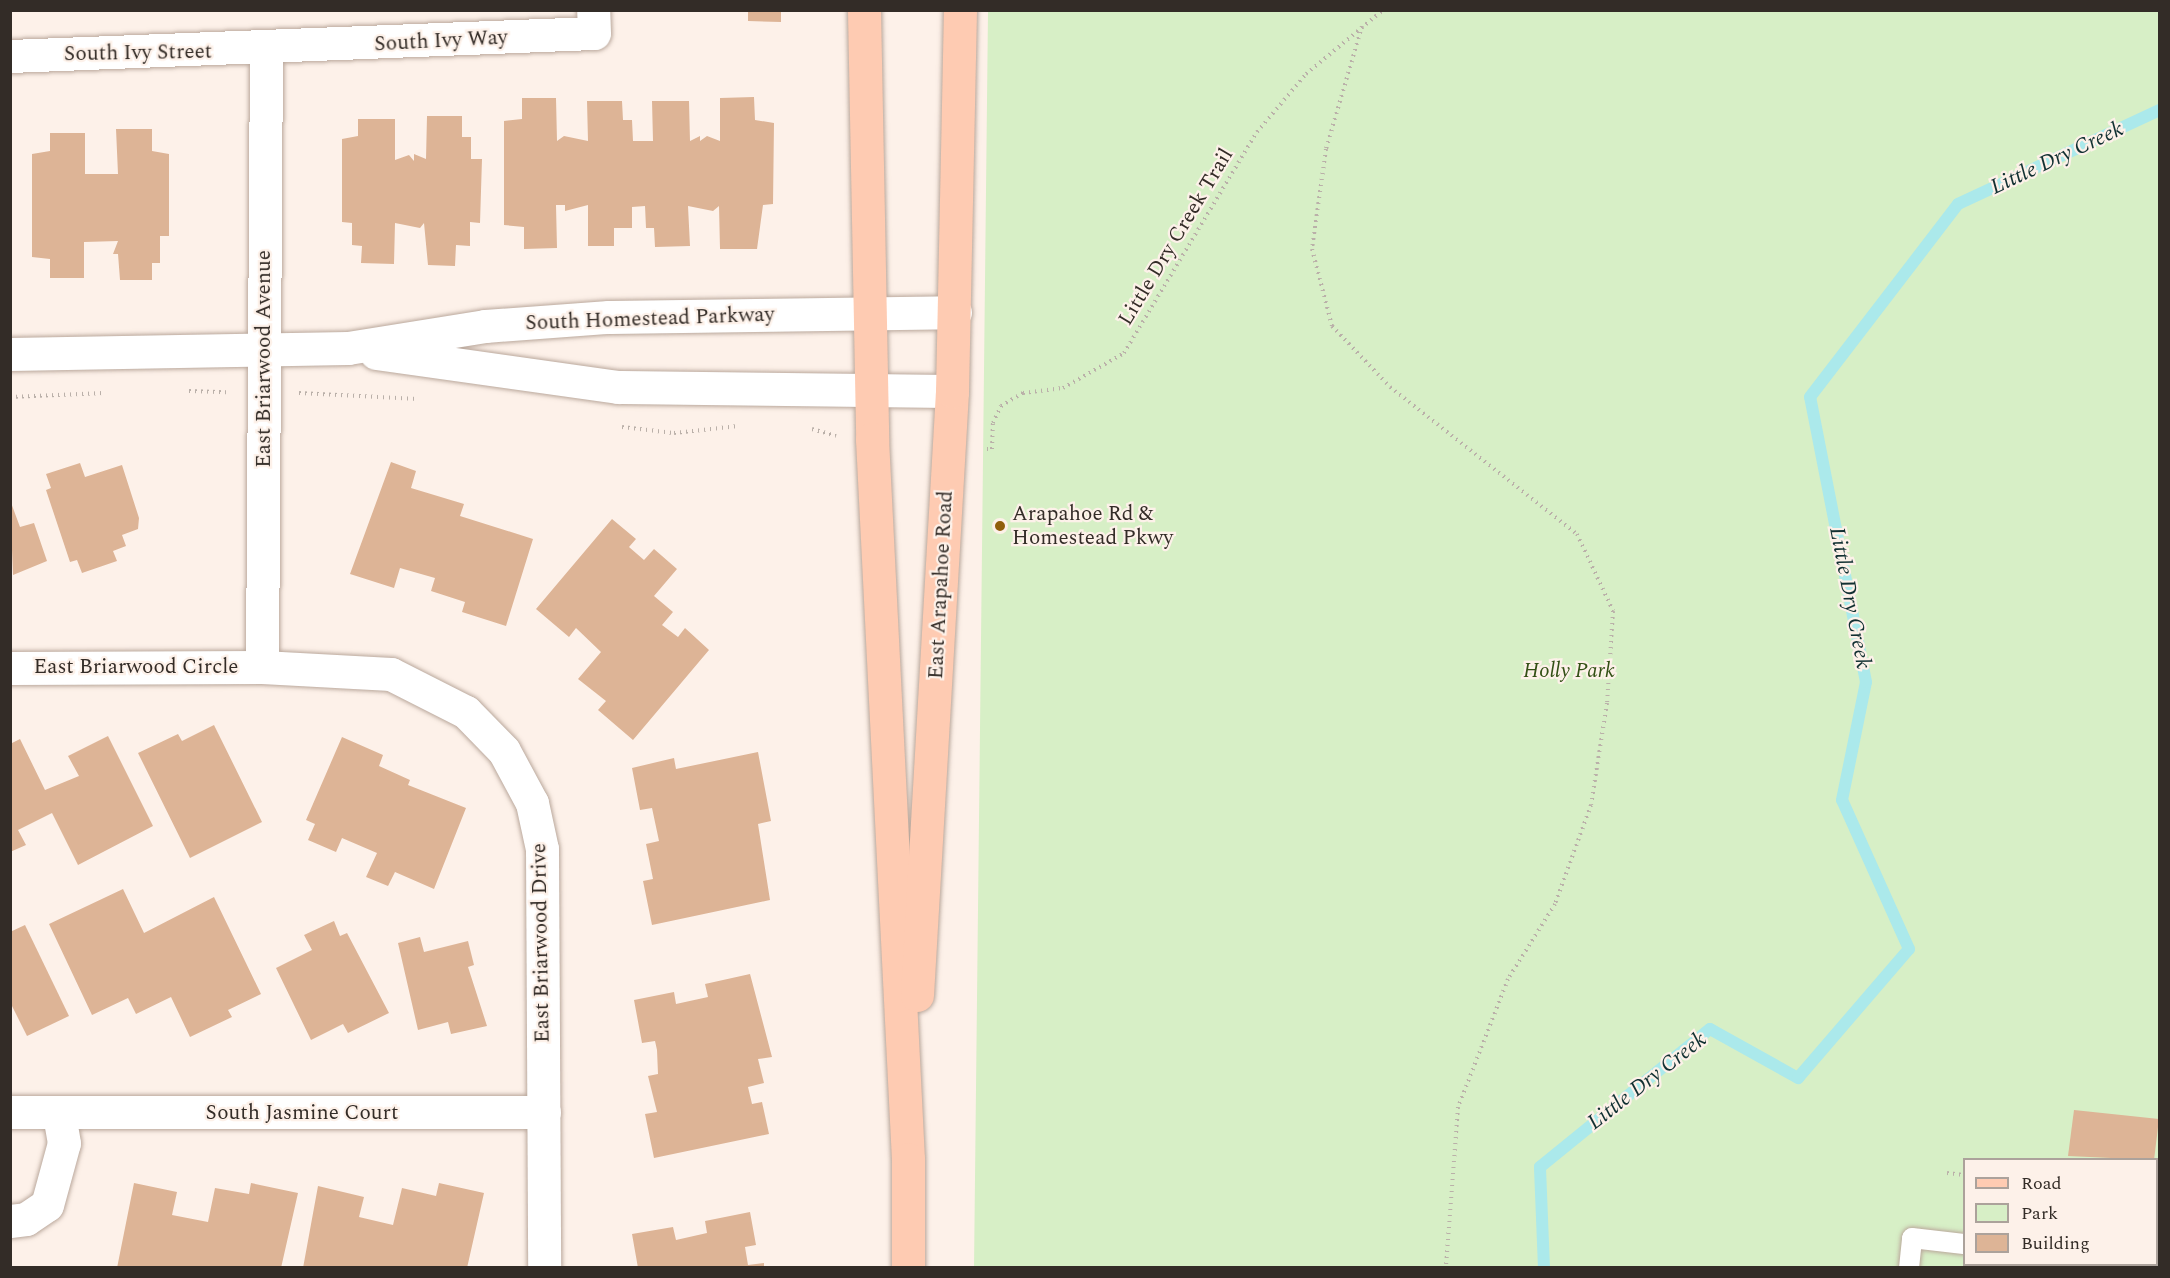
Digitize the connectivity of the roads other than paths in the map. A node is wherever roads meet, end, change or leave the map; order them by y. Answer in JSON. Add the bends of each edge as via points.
{"nodes":[{"id":1,"x":593,"y":10,"type":"edge"},
{"id":2,"x":864,"y":10,"type":"edge"},
{"id":3,"x":960,"y":10,"type":"edge"},
{"id":4,"x":266,"y":50,"type":"junction"},
{"id":5,"x":10,"y":56,"type":"edge"},
{"id":6,"x":955,"y":312,"type":"junction"},
{"id":7,"x":870,"y":313,"type":"junction"},
{"id":8,"x":348,"y":348,"type":"junction"},
{"id":9,"x":264,"y":350,"type":"junction"},
{"id":10,"x":10,"y":354,"type":"edge"},
{"id":11,"x":871,"y":391,"type":"junction"},
{"id":12,"x":952,"y":391,"type":"junction"},
{"id":13,"x":262,"y":667,"type":"junction"},
{"id":14,"x":10,"y":668,"type":"edge"},
{"id":15,"x":10,"y":1112,"type":"edge"},
{"id":16,"x":544,"y":1112,"type":"junction"},
{"id":17,"x":59,"y":1114,"type":"junction"},
{"id":18,"x":908,"y":1159,"type":"junction"},
{"id":19,"x":10,"y":1221,"type":"edge"},
{"id":20,"x":1963,"y":1244,"type":"edge"},
{"id":21,"x":544,"y":1268,"type":"edge"},
{"id":22,"x":908,"y":1268,"type":"edge"},
{"id":23,"x":1909,"y":1268,"type":"edge"}],
"edges":[{"from":1,"to":4,"type":"street","name":"South Ivy Way","via":[[594,33]]},
{"from":2,"to":7,"type":"main road","name":"East Arapahoe Road"},
{"from":3,"to":6,"type":"main road","name":"East Arapahoe Road"},
{"from":4,"to":5,"type":"street","name":"South Ivy Street"},
{"from":4,"to":9,"type":"street","name":"East Briarwood Avenue"},
{"from":6,"to":7,"type":"street","name":"South Homestead Parkway"},
{"from":6,"to":12,"type":"main road","name":"East Arapahoe Road"},
{"from":7,"to":8,"type":"street","name":"South Homestead Parkway","via":[[598,318],[485,326]]},
{"from":7,"to":11,"type":"main road","name":"East Arapahoe Road"},
{"from":8,"to":9,"type":"street","name":"South Homestead Parkway"},
{"from":8,"to":11,"type":"street","name":"South Homestead Parkway","via":[[618,387]]},
{"from":9,"to":10,"type":"street","name":"South Homestead Parkway"},
{"from":9,"to":13,"type":"street","name":"East Briarwood Avenue"},
{"from":11,"to":12,"type":"street","name":"South Homestead Parkway"},
{"from":11,"to":18,"type":"main road","name":"East Arapahoe Road"},
{"from":12,"to":18,"type":"main road","name":"East Arapahoe Road"},
{"from":13,"to":14,"type":"street","name":"East Briarwood Circle"},
{"from":13,"to":16,"type":"street","name":"East Briarwood Drive","via":[[391,674],[466,712],[504,751],[531,803],[542,849]]},
{"from":15,"to":17,"type":"street","name":"South Jasmine Court"},
{"from":16,"to":17,"type":"street","name":"South Jasmine Court"},
{"from":16,"to":21,"type":"street","name":"East Briarwood Drive"},
{"from":17,"to":19,"type":"street","via":[[63,1143],[47,1204],[26,1220]]},
{"from":18,"to":22,"type":"main road","name":"East Arapahoe Road"},
{"from":20,"to":23,"type":"lane","via":[[1912,1238]]}]}
